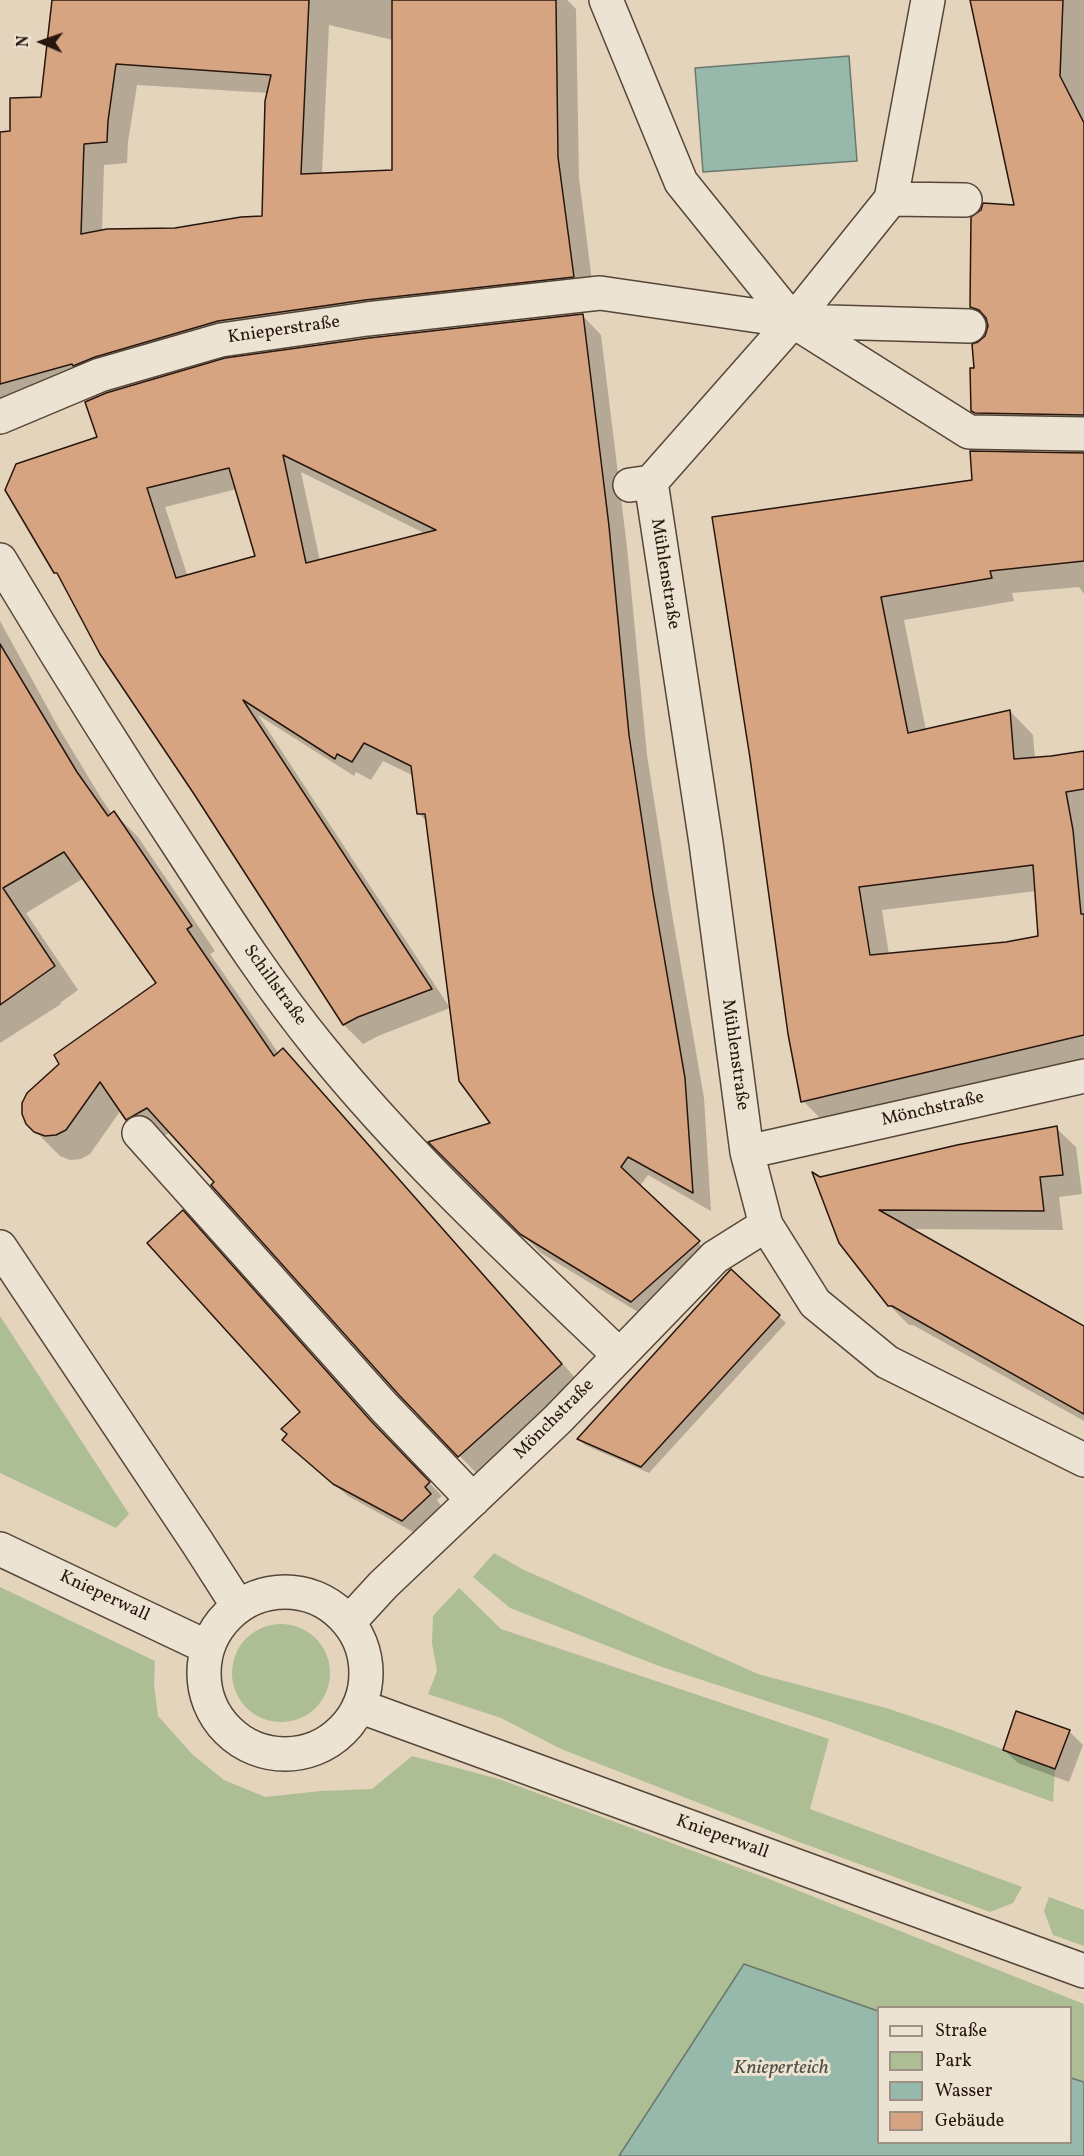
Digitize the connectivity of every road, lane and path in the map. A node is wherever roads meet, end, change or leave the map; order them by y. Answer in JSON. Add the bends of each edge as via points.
{"nodes":[{"id":1,"x":606,"y":0,"type":"edge"},
{"id":2,"x":927,"y":0,"type":"edge"},
{"id":3,"x":891,"y":199,"type":"junction"},
{"id":4,"x":965,"y":200,"type":"dead end"},
{"id":5,"x":793,"y":321,"type":"junction"},
{"id":6,"x":969,"y":326,"type":"dead end"},
{"id":7,"x":0,"y":417,"type":"edge"},
{"id":8,"x":1084,"y":434,"type":"edge"},
{"id":9,"x":0,"y":561,"type":"edge"},
{"id":10,"x":1084,"y":1076,"type":"edge"},
{"id":11,"x":139,"y":1133,"type":"dead end"},
{"id":12,"x":747,"y":1152,"type":"junction"},
{"id":13,"x":766,"y":1225,"type":"junction"},
{"id":14,"x":0,"y":1247,"type":"edge"},
{"id":15,"x":619,"y":1355,"type":"junction"},
{"id":16,"x":1084,"y":1460,"type":"edge"},
{"id":17,"x":472,"y":1500,"type":"junction"},
{"id":18,"x":0,"y":1549,"type":"edge"},
{"id":19,"x":238,"y":1606,"type":"junction"},
{"id":20,"x":349,"y":1622,"type":"junction"},
{"id":21,"x":207,"y":1647,"type":"junction"},
{"id":22,"x":359,"y":1706,"type":"junction"},
{"id":23,"x":1084,"y":1971,"type":"edge"}],
"edges":[{"from":1,"to":5,"type":"street","via":[[681,182]]},
{"from":2,"to":3,"type":"street"},
{"from":3,"to":4,"type":"street"},
{"from":3,"to":5,"type":"street"},
{"from":5,"to":6,"type":"street","name":"Knieperstraße"},
{"from":5,"to":7,"type":"street","name":"Knieperstraße","via":[[600,293],[367,319],[221,340],[100,375]]},
{"from":5,"to":8,"type":"street","via":[[969,432]]},
{"from":5,"to":12,"type":"street","name":"Mühlenstraße","via":[[640,483],[657,527],[706,843]]},
{"from":9,"to":15,"type":"street","name":"Schillstraße","via":[[67,673],[238,936],[321,1049],[417,1158]]},
{"from":10,"to":12,"type":"street","name":"Mönchstraße"},
{"from":11,"to":17,"type":"street"},
{"from":12,"to":13,"type":"street","name":"Mühlenstraße"},
{"from":13,"to":15,"type":"street","name":"Mönchstraße","via":[[715,1257]]},
{"from":13,"to":16,"type":"street","name":"Mühlenstraße","via":[[815,1303],[887,1362]]},
{"from":14,"to":19,"type":"street"},
{"from":15,"to":17,"type":"street","name":"Mönchstraße"},
{"from":17,"to":20,"type":"street","name":"Mönchstraße"},
{"from":18,"to":21,"type":"street","name":"Knieperwall"},
{"from":19,"to":20,"type":"street","via":[[260,1595],[284,1591],[308,1594],[331,1605]]},
{"from":19,"to":21,"type":"street","via":[[219,1624]]},
{"from":20,"to":22,"type":"street","via":[[366,1662],[366,1685]]},
{"from":21,"to":22,"type":"street","via":[[203,1674],[212,1709],[222,1725],[242,1743],[268,1754],[296,1754],[322,1746],[344,1729]]},
{"from":22,"to":23,"type":"street","name":"Knieperwall"}]}
